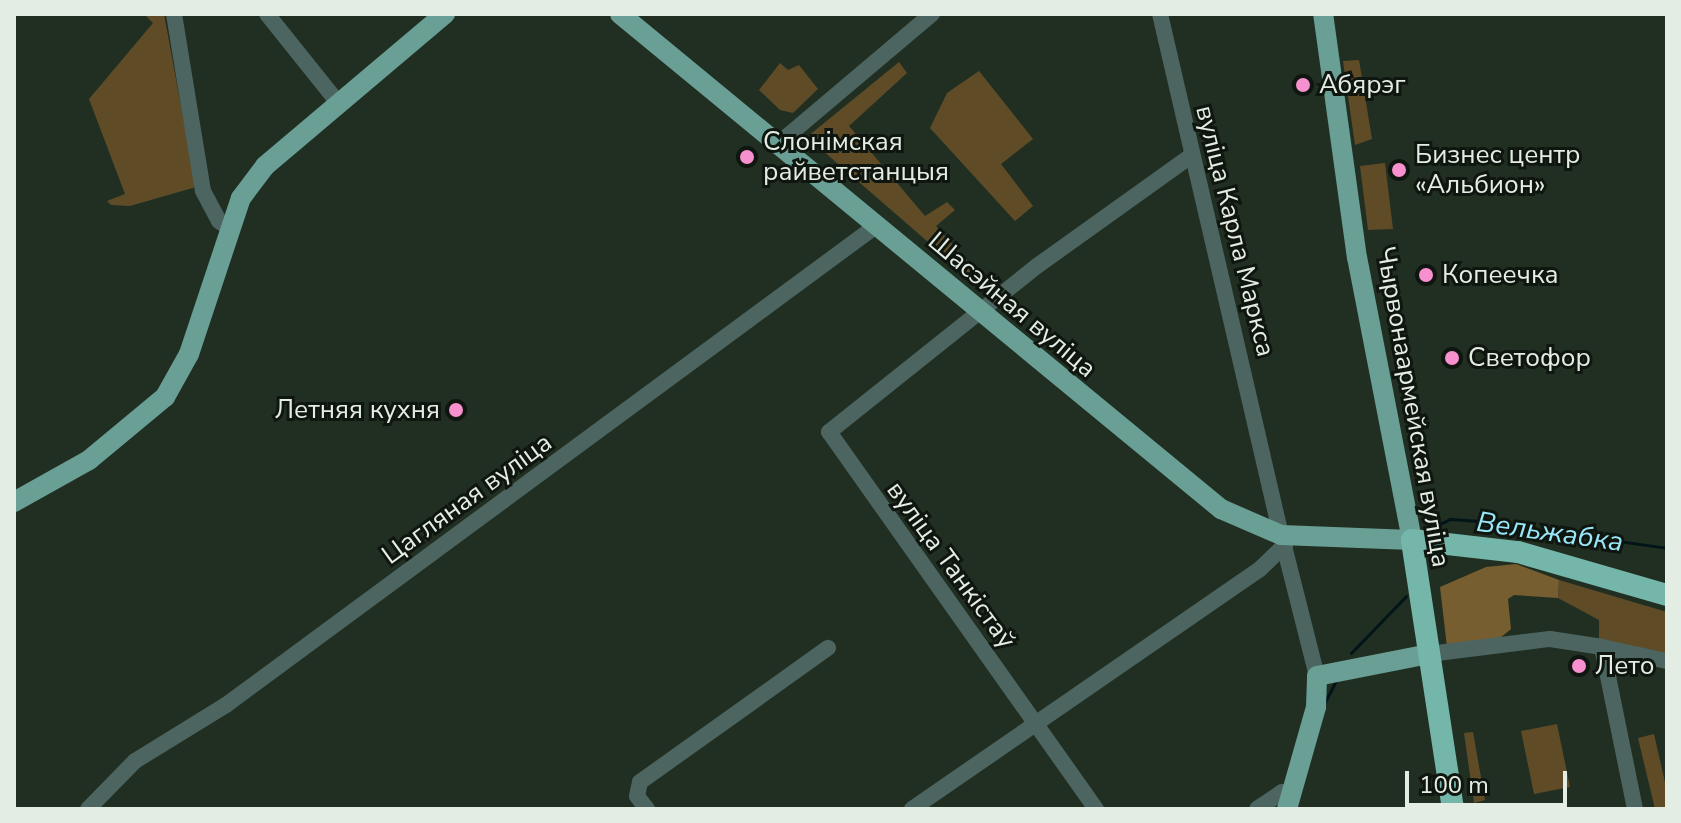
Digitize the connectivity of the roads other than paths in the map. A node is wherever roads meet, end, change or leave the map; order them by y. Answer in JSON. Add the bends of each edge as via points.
{"nodes":[{"id":1,"x":174,"y":14,"type":"edge"},
{"id":2,"x":267,"y":14,"type":"edge"},
{"id":3,"x":445,"y":14,"type":"edge"},
{"id":4,"x":620,"y":14,"type":"edge"},
{"id":5,"x":932,"y":14,"type":"edge"},
{"id":6,"x":1160,"y":14,"type":"edge"},
{"id":7,"x":1323,"y":14,"type":"edge"},
{"id":8,"x":339,"y":104,"type":"junction"},
{"id":9,"x":778,"y":144,"type":"junction"},
{"id":10,"x":1189,"y":157,"type":"junction"},
{"id":11,"x":876,"y":226,"type":"junction"},
{"id":12,"x":229,"y":228,"type":"junction"},
{"id":13,"x":981,"y":312,"type":"junction"},
{"id":14,"x":14,"y":502,"type":"edge"},
{"id":15,"x":1283,"y":540,"type":"junction"},
{"id":16,"x":1412,"y":540,"type":"junction"},
{"id":17,"x":1667,"y":595,"type":"edge"},
{"id":18,"x":1602,"y":647,"type":"junction"},
{"id":19,"x":828,"y":648,"type":"dead end"},
{"id":20,"x":1429,"y":654,"type":"junction"},
{"id":21,"x":1667,"y":661,"type":"edge"},
{"id":22,"x":1317,"y":676,"type":"junction"},
{"id":23,"x":1037,"y":725,"type":"junction"},
{"id":24,"x":1290,"y":800,"type":"edge"},
{"id":25,"x":88,"y":809,"type":"edge"},
{"id":26,"x":647,"y":809,"type":"edge"},
{"id":27,"x":912,"y":809,"type":"edge"},
{"id":28,"x":1096,"y":809,"type":"edge"},
{"id":29,"x":1257,"y":809,"type":"edge"},
{"id":30,"x":1453,"y":809,"type":"edge"},
{"id":31,"x":1635,"y":809,"type":"edge"}],
"edges":[{"from":1,"to":12,"type":"street","via":[[203,191],[219,221]]},
{"from":2,"to":8,"type":"street"},
{"from":3,"to":8,"type":"main road"},
{"from":4,"to":9,"type":"main road","name":"Шасэйная вуліца"},
{"from":5,"to":9,"type":"street"},
{"from":6,"to":10,"type":"street","name":"вуліца Карла Маркса"},
{"from":7,"to":16,"type":"main road","name":"Чырвонаармейская вуліца","via":[[1354,243]]},
{"from":8,"to":12,"type":"main road","via":[[265,166],[241,198]]},
{"from":9,"to":11,"type":"main road","name":"Шасэйная вуліца"},
{"from":10,"to":13,"type":"street","via":[[1135,191]]},
{"from":10,"to":15,"type":"street","name":"вуліца Карла Маркса"},
{"from":11,"to":13,"type":"main road","name":"Шасэйная вуліца"},
{"from":11,"to":25,"type":"street","name":"Цагляная вуліца","via":[[226,705],[135,761]]},
{"from":12,"to":14,"type":"main road","via":[[189,354],[165,397],[89,460]]},
{"from":13,"to":15,"type":"main road","name":"Шасэйная вуліца","via":[[1196,490]]},
{"from":13,"to":23,"type":"street","name":"вуліца Танкістаў","via":[[829,432]]},
{"from":15,"to":16,"type":"main road","name":"Шасэйная вуліца"},
{"from":15,"to":22,"type":"street","name":"вуліца Карла Маркса"},
{"from":15,"to":23,"type":"street","via":[[1260,569]]},
{"from":16,"to":17,"type":"highway","via":[[1518,552]]},
{"from":16,"to":20,"type":"highway","name":"Чырвонаармейская вуліца"},
{"from":18,"to":20,"type":"street","via":[[1550,639]]},
{"from":18,"to":21,"type":"street"},
{"from":18,"to":31,"type":"street"},
{"from":19,"to":26,"type":"street","via":[[640,782],[637,796]]},
{"from":20,"to":22,"type":"main road"},
{"from":20,"to":30,"type":"highway","name":"Чырвонаармейская вуліца"},
{"from":22,"to":24,"type":"main road","via":[[1316,707]]},
{"from":23,"to":27,"type":"street"},
{"from":23,"to":28,"type":"street","name":"вуліца Танкістаў"},
{"from":24,"to":29,"type":"street","via":[[1282,792]]}]}
